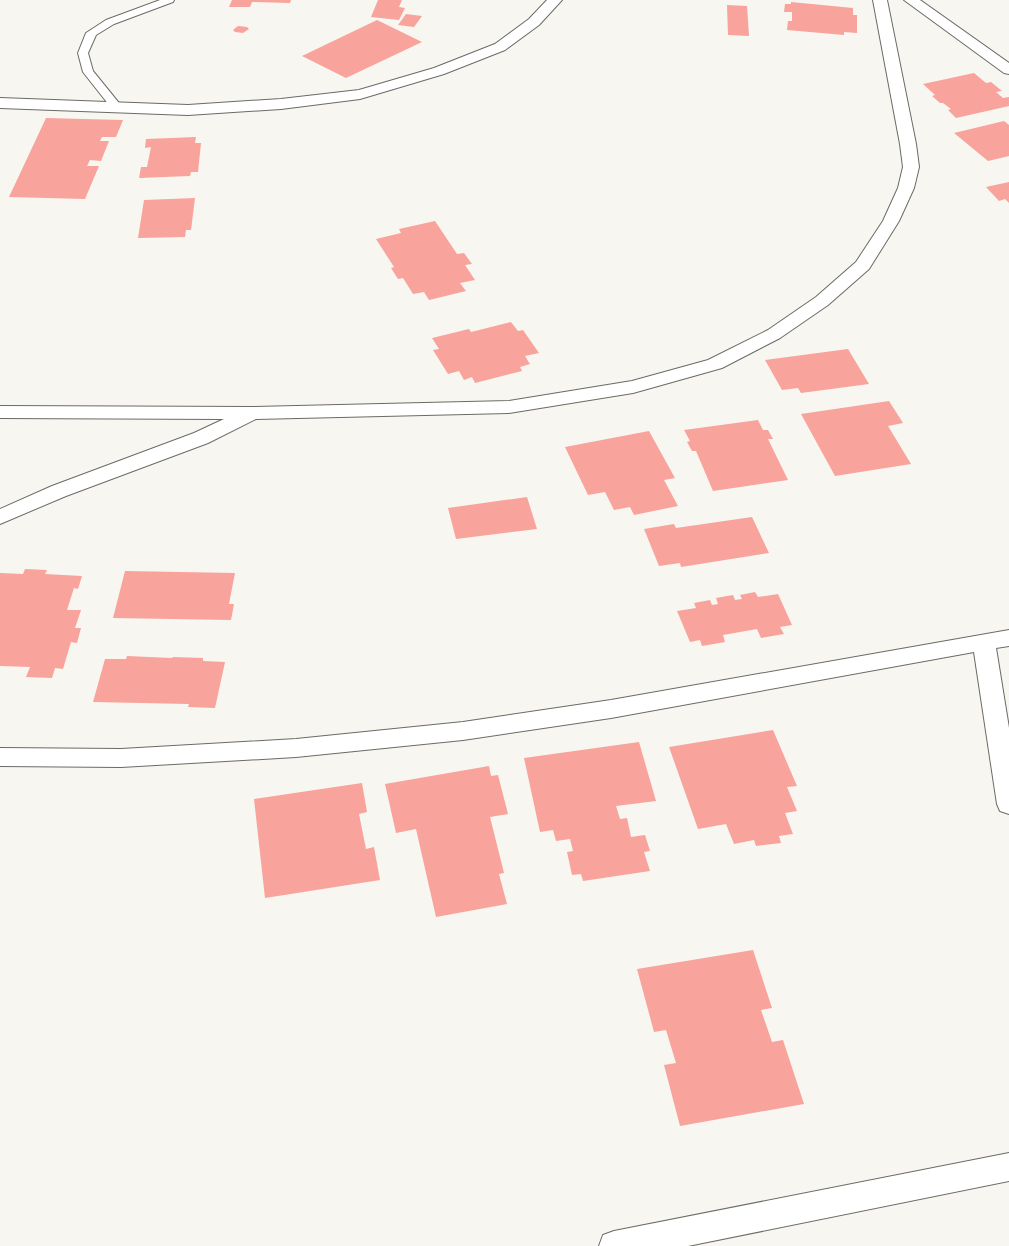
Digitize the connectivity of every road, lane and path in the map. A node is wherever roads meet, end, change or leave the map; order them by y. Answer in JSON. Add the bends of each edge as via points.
{"nodes":[{"id":1,"x":169,"y":0,"type":"edge"},
{"id":2,"x":555,"y":0,"type":"edge"},
{"id":3,"x":880,"y":0,"type":"edge"},
{"id":4,"x":911,"y":0,"type":"edge"},
{"id":5,"x":1009,"y":70,"type":"edge"},
{"id":6,"x":0,"y":103,"type":"edge"},
{"id":7,"x":117,"y":108,"type":"junction"},
{"id":8,"x":0,"y":412,"type":"edge"},
{"id":9,"x":254,"y":413,"type":"junction"},
{"id":10,"x":0,"y":517,"type":"edge"},
{"id":11,"x":1009,"y":638,"type":"edge"},
{"id":12,"x":984,"y":642,"type":"junction"},
{"id":13,"x":0,"y":757,"type":"edge"},
{"id":14,"x":1009,"y":804,"type":"edge"},
{"id":15,"x":1009,"y":1167,"type":"edge"},
{"id":16,"x":614,"y":1246,"type":"edge"}],
"edges":[{"from":1,"to":7,"type":"lane","via":[[110,22],[91,33],[83,53],[88,72]]},
{"from":2,"to":7,"type":"street","via":[[534,22],[500,47],[439,71],[360,94],[281,104],[188,110]]},
{"from":3,"to":9,"type":"street","via":[[908,144],[911,167],[906,188],[891,221],[863,265],[822,301],[774,334],[715,364],[633,387],[510,407]]},
{"from":4,"to":5,"type":"street"},
{"from":6,"to":7,"type":"street"},
{"from":8,"to":9,"type":"street"},
{"from":9,"to":10,"type":"street","via":[[201,438],[59,490]]},
{"from":11,"to":12,"type":"street"},
{"from":12,"to":13,"type":"street","via":[[611,709],[463,731],[296,748],[121,758]]},
{"from":12,"to":14,"type":"street"},
{"from":15,"to":16,"type":"street"}]}
